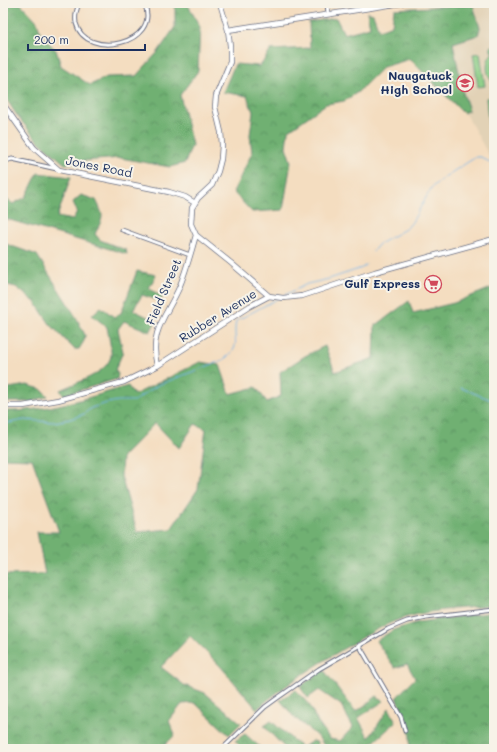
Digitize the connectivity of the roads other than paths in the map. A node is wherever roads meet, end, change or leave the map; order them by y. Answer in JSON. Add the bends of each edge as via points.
{"nodes":[{"id":1,"x":79,"y":3,"type":"edge"},
{"id":2,"x":144,"y":3,"type":"edge"},
{"id":3,"x":220,"y":3,"type":"edge"},
{"id":4,"x":327,"y":3,"type":"edge"},
{"id":5,"x":402,"y":3,"type":"edge"},
{"id":6,"x":328,"y":14,"type":"junction"},
{"id":7,"x":228,"y":30,"type":"junction"},
{"id":8,"x":3,"y":104,"type":"edge"},
{"id":9,"x":3,"y":162,"type":"edge"},
{"id":10,"x":59,"y":170,"type":"junction"},
{"id":11,"x":195,"y":203,"type":"junction"},
{"id":12,"x":122,"y":230,"type":"dead end"},
{"id":13,"x":196,"y":235,"type":"junction"},
{"id":14,"x":494,"y":239,"type":"edge"},
{"id":15,"x":190,"y":255,"type":"junction"},
{"id":16,"x":270,"y":297,"type":"junction"},
{"id":17,"x":157,"y":366,"type":"junction"},
{"id":18,"x":3,"y":406,"type":"edge"},
{"id":19,"x":494,"y":609,"type":"edge"},
{"id":20,"x":359,"y":645,"type":"junction"},
{"id":21,"x":405,"y":731,"type":"dead end"},
{"id":22,"x":222,"y":749,"type":"edge"}],
"edges":[{"from":1,"to":2,"type":"street","via":[[76,16],[82,36],[96,44],[106,44],[127,41],[142,31],[147,13]]},
{"from":3,"to":7,"type":"street"},
{"from":4,"to":6,"type":"street"},
{"from":5,"to":6,"type":"street"},
{"from":6,"to":7,"type":"street"},
{"from":7,"to":11,"type":"street","via":[[230,62],[216,96],[215,107],[221,132],[221,159],[212,185]]},
{"from":8,"to":10,"type":"street","name":"Jones Road","via":[[34,148]]},
{"from":9,"to":10,"type":"street","via":[[12,159]]},
{"from":10,"to":11,"type":"street","name":"Jones Road","via":[[181,195]]},
{"from":11,"to":13,"type":"street","via":[[192,208],[191,224]]},
{"from":12,"to":15,"type":"street"},
{"from":13,"to":15,"type":"street","name":"Field Street"},
{"from":13,"to":16,"type":"street"},
{"from":14,"to":16,"type":"street","name":"Rubber Avenue","via":[[375,272],[302,296]]},
{"from":15,"to":17,"type":"street","name":"Field Street","via":[[179,288],[160,323],[155,349]]},
{"from":16,"to":17,"type":"street","name":"Rubber Avenue","via":[[250,306]]},
{"from":17,"to":18,"type":"street","name":"Rubber Avenue","via":[[124,382],[65,398],[23,406]]},
{"from":19,"to":20,"type":"street","via":[[442,614],[407,621]]},
{"from":20,"to":21,"type":"street","via":[[401,717]]},
{"from":20,"to":22,"type":"street","via":[[319,668],[271,702]]}]}
